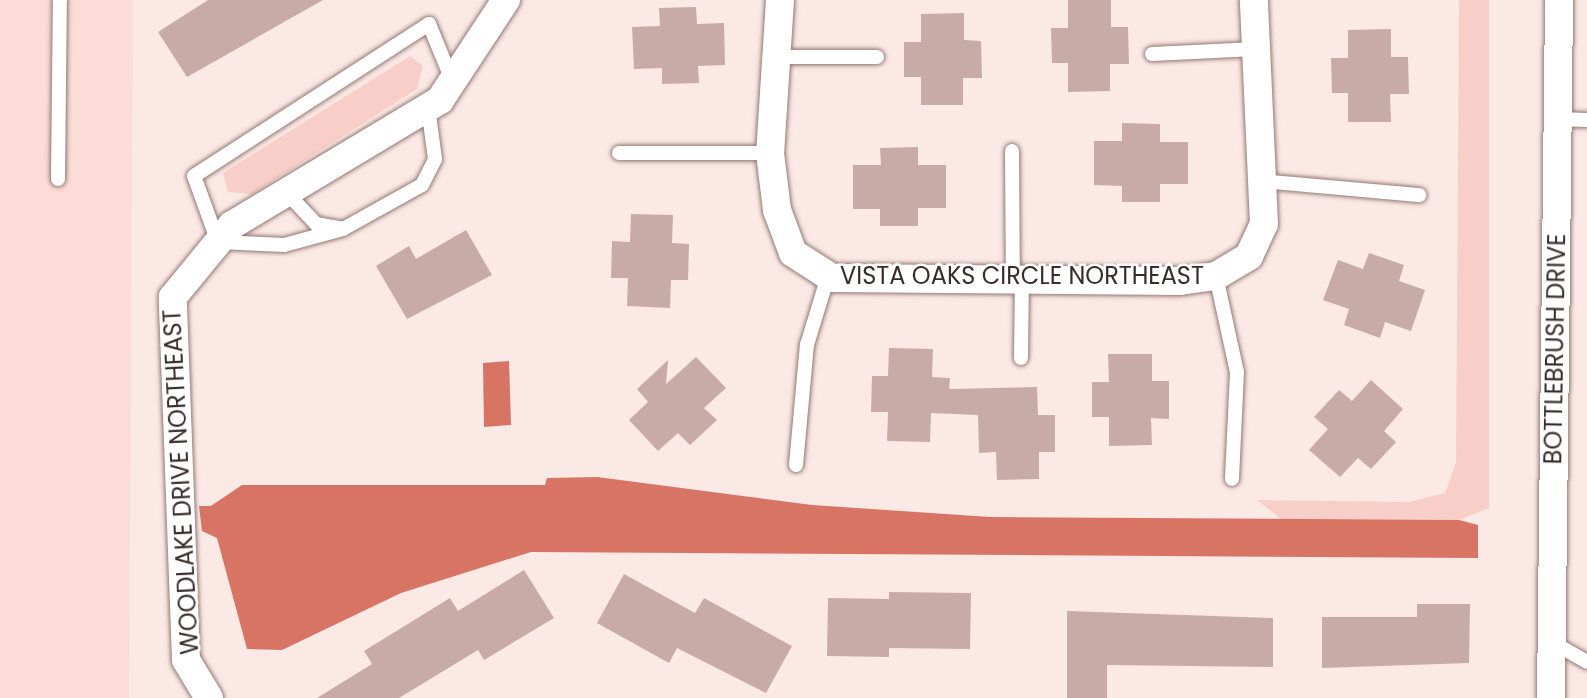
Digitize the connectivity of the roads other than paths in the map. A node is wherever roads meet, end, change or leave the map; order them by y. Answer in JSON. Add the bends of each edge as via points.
{"nodes":[{"id":1,"x":60,"y":0,"type":"edge"},
{"id":2,"x":506,"y":0,"type":"edge"},
{"id":3,"x":780,"y":0,"type":"edge"},
{"id":4,"x":1254,"y":0,"type":"edge"},
{"id":5,"x":1559,"y":0,"type":"edge"},
{"id":6,"x":1256,"y":49,"type":"junction"},
{"id":7,"x":1152,"y":54,"type":"dead end"},
{"id":8,"x":776,"y":57,"type":"junction"},
{"id":9,"x":877,"y":57,"type":"dead end"},
{"id":10,"x":453,"y":82,"type":"junction"},
{"id":11,"x":428,"y":107,"type":"junction"},
{"id":12,"x":1558,"y":119,"type":"junction"},
{"id":13,"x":1587,"y":120,"type":"edge"},
{"id":14,"x":1012,"y":151,"type":"dead end"},
{"id":15,"x":619,"y":153,"type":"dead end"},
{"id":16,"x":770,"y":153,"type":"junction"},
{"id":17,"x":58,"y":179,"type":"dead end"},
{"id":18,"x":1261,"y":181,"type":"junction"},
{"id":19,"x":286,"y":192,"type":"junction"},
{"id":20,"x":1419,"y":195,"type":"dead end"},
{"id":21,"x":343,"y":229,"type":"junction"},
{"id":22,"x":218,"y":242,"type":"junction"},
{"id":23,"x":828,"y":275,"type":"junction"},
{"id":24,"x":1216,"y":276,"type":"junction"},
{"id":25,"x":1017,"y":280,"type":"junction"},
{"id":26,"x":1021,"y":358,"type":"dead end"},
{"id":27,"x":796,"y":465,"type":"dead end"},
{"id":28,"x":1232,"y":479,"type":"dead end"},
{"id":29,"x":1552,"y":642,"type":"junction"},
{"id":30,"x":1587,"y":662,"type":"edge"},
{"id":31,"x":209,"y":698,"type":"edge"},
{"id":32,"x":1551,"y":698,"type":"edge"}],
"edges":[{"from":1,"to":17,"type":"lane"},
{"from":2,"to":10,"type":"street","name":"WOODLAKE DRIVE NORTHEAST"},
{"from":3,"to":8,"type":"street","name":"VISTA OAKS CIRCLE NORTHEAST"},
{"from":4,"to":6,"type":"street","name":"VISTA OAKS CIRCLE NORTHEAST"},
{"from":5,"to":12,"type":"street","name":"BOTTLEBRUSH DRIVE"},
{"from":6,"to":7,"type":"lane"},
{"from":6,"to":18,"type":"street","name":"VISTA OAKS CIRCLE NORTHEAST"},
{"from":8,"to":9,"type":"lane"},
{"from":8,"to":16,"type":"street","name":"VISTA OAKS CIRCLE NORTHEAST"},
{"from":10,"to":11,"type":"street","name":"WOODLAKE DRIVE NORTHEAST"},
{"from":10,"to":22,"type":"lane","via":[[429,24],[194,176]]},
{"from":11,"to":19,"type":"street","name":"WOODLAKE DRIVE NORTHEAST"},
{"from":11,"to":21,"type":"lane","via":[[435,159],[422,186]]},
{"from":12,"to":13,"type":"lane"},
{"from":12,"to":29,"type":"street","name":"BOTTLEBRUSH DRIVE"},
{"from":14,"to":25,"type":"lane"},
{"from":15,"to":16,"type":"lane"},
{"from":16,"to":23,"type":"street","name":"VISTA OAKS CIRCLE NORTHEAST","via":[[777,210],[793,253]]},
{"from":18,"to":20,"type":"lane"},
{"from":18,"to":24,"type":"street","name":"VISTA OAKS CIRCLE NORTHEAST","via":[[1264,224],[1249,256]]},
{"from":19,"to":21,"type":"lane","via":[[316,224]]},
{"from":19,"to":22,"type":"street","name":"WOODLAKE DRIVE NORTHEAST","via":[[232,225]]},
{"from":21,"to":22,"type":"lane","via":[[284,245]]},
{"from":22,"to":31,"type":"street","name":"WOODLAKE DRIVE NORTHEAST","via":[[173,297],[186,660]]},
{"from":23,"to":25,"type":"street","name":"VISTA OAKS CIRCLE NORTHEAST"},
{"from":23,"to":27,"type":"lane","via":[[807,345]]},
{"from":24,"to":25,"type":"street","name":"VISTA OAKS CIRCLE NORTHEAST"},
{"from":24,"to":28,"type":"lane","via":[[1237,372]]},
{"from":25,"to":26,"type":"lane"},
{"from":29,"to":30,"type":"lane"},
{"from":29,"to":32,"type":"street","name":"BOTTLEBRUSH DRIVE"}]}
